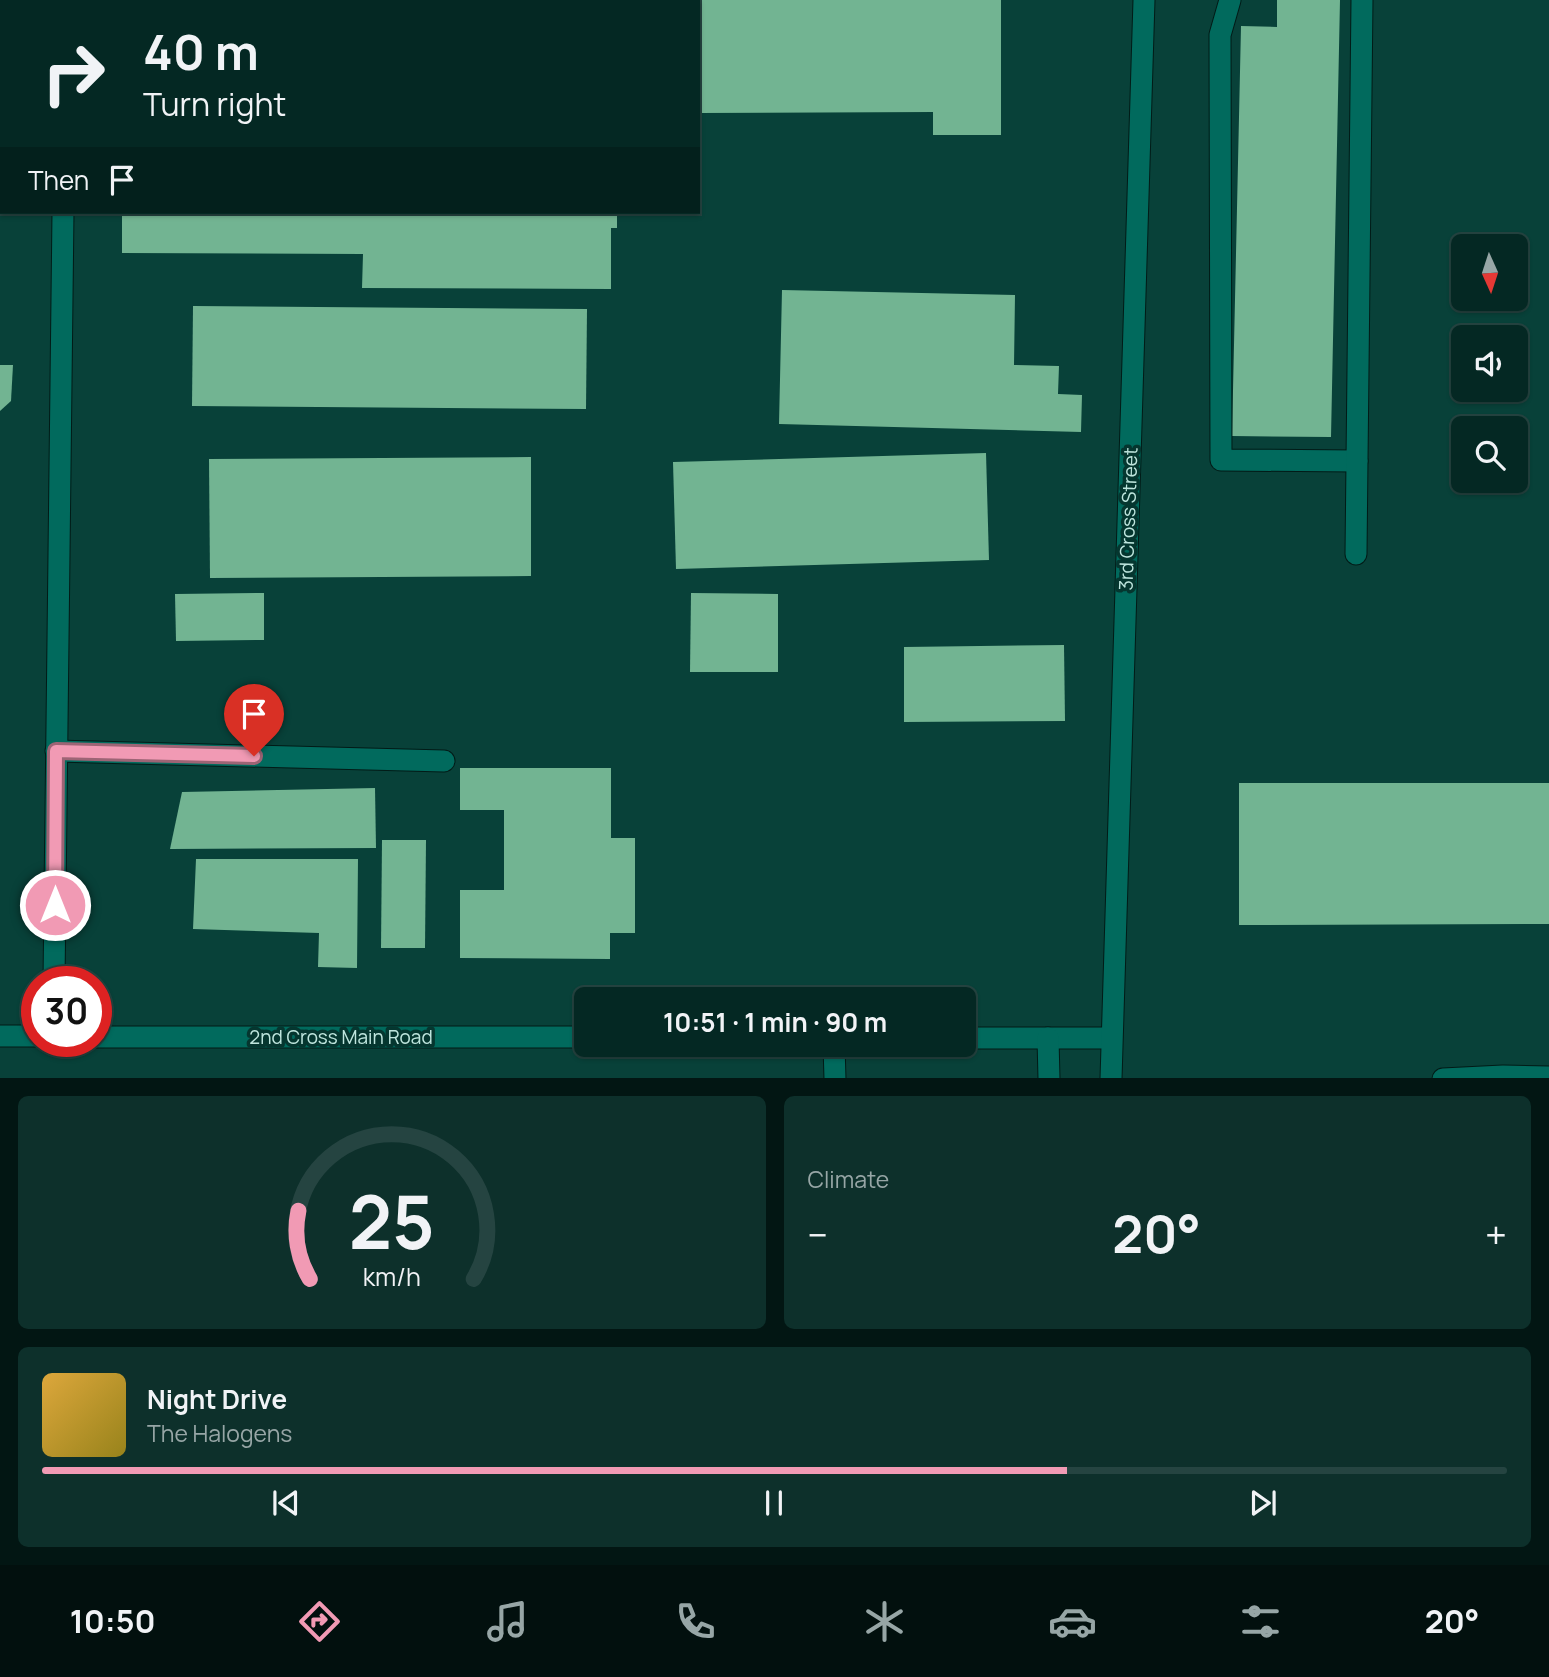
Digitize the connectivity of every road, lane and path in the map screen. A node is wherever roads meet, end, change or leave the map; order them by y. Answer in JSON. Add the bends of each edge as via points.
{"nodes":[{"id":1,"x":1144,"y":0,"type":"edge"},
{"id":2,"x":1230,"y":0,"type":"edge"},
{"id":3,"x":1362,"y":0,"type":"edge"},
{"id":4,"x":63,"y":214,"type":"edge"},
{"id":5,"x":1357,"y":461,"type":"junction"},
{"id":6,"x":1356,"y":554,"type":"dead end"},
{"id":7,"x":56,"y":751,"type":"junction"},
{"id":8,"x":444,"y":761,"type":"dead end"},
{"id":9,"x":54,"y":966,"type":"edge"},
{"id":10,"x":0,"y":1037,"type":"edge"},
{"id":11,"x":21,"y":1037,"type":"edge"},
{"id":12,"x":112,"y":1037,"type":"edge"},
{"id":13,"x":574,"y":1037,"type":"edge"},
{"id":14,"x":976,"y":1038,"type":"edge"},
{"id":15,"x":1048,"y":1038,"type":"junction"},
{"id":16,"x":1111,"y":1038,"type":"junction"},
{"id":17,"x":834,"y":1057,"type":"edge"},
{"id":18,"x":1503,"y":1077,"type":"edge"},
{"id":19,"x":1549,"y":1077,"type":"edge"},
{"id":20,"x":835,"y":1078,"type":"edge"},
{"id":21,"x":1049,"y":1078,"type":"edge"},
{"id":22,"x":1111,"y":1078,"type":"edge"},
{"id":23,"x":1473,"y":1078,"type":"edge"}],
"edges":[{"from":1,"to":16,"type":"street","name":"3rd Cross Street"},
{"from":2,"to":5,"type":"street","via":[[1220,36],[1221,460]]},
{"from":3,"to":5,"type":"street"},
{"from":4,"to":7,"type":"street"},
{"from":5,"to":6,"type":"street"},
{"from":7,"to":8,"type":"street"},
{"from":7,"to":9,"type":"street"},
{"from":10,"to":11,"type":"street"},
{"from":12,"to":13,"type":"street","name":"2nd Cross Main Road"},
{"from":14,"to":15,"type":"street"},
{"from":15,"to":16,"type":"street"},
{"from":15,"to":21,"type":"street"},
{"from":16,"to":22,"type":"street","name":"3rd Cross Street"},
{"from":17,"to":20,"type":"street"},
{"from":18,"to":19,"type":"street"},
{"from":18,"to":23,"type":"street"}]}
